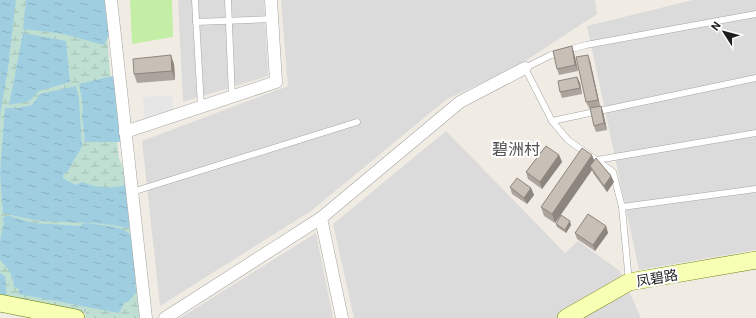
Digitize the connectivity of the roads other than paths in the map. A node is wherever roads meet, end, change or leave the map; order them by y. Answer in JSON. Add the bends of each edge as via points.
{"nodes":[{"id":1,"x":111,"y":0,"type":"edge"},
{"id":2,"x":195,"y":0,"type":"edge"},
{"id":3,"x":228,"y":0,"type":"edge"},
{"id":4,"x":271,"y":0,"type":"edge"},
{"id":5,"x":756,"y":14,"type":"edge"},
{"id":6,"x":272,"y":19,"type":"junction"},
{"id":7,"x":229,"y":21,"type":"junction"},
{"id":8,"x":196,"y":22,"type":"junction"},
{"id":9,"x":525,"y":68,"type":"junction"},
{"id":10,"x":756,"y":78,"type":"edge"},
{"id":11,"x":232,"y":97,"type":"junction"},
{"id":12,"x":201,"y":107,"type":"junction"},
{"id":13,"x":552,"y":121,"type":"junction"},
{"id":14,"x":357,"y":122,"type":"dead end"},
{"id":15,"x":125,"y":132,"type":"junction"},
{"id":16,"x":756,"y":133,"type":"edge"},
{"id":17,"x":597,"y":160,"type":"junction"},
{"id":18,"x":756,"y":188,"type":"edge"},
{"id":19,"x":132,"y":192,"type":"junction"},
{"id":20,"x":622,"y":207,"type":"junction"},
{"id":21,"x":321,"y":218,"type":"junction"},
{"id":22,"x":756,"y":260,"type":"edge"},
{"id":23,"x":629,"y":282,"type":"junction"},
{"id":24,"x":0,"y":303,"type":"edge"},
{"id":25,"x":76,"y":318,"type":"edge"},
{"id":26,"x":146,"y":318,"type":"edge"},
{"id":27,"x":165,"y":318,"type":"edge"},
{"id":28,"x":342,"y":318,"type":"edge"},
{"id":29,"x":566,"y":318,"type":"edge"}],
"edges":[{"from":1,"to":15,"type":"street"},
{"from":2,"to":8,"type":"lane"},
{"from":3,"to":7,"type":"lane"},
{"from":4,"to":6,"type":"street"},
{"from":5,"to":9,"type":"lane","via":[[586,45],[551,55]]},
{"from":6,"to":7,"type":"lane"},
{"from":6,"to":11,"type":"street","via":[[276,82]]},
{"from":7,"to":8,"type":"lane"},
{"from":7,"to":11,"type":"lane"},
{"from":8,"to":12,"type":"lane"},
{"from":9,"to":13,"type":"lane"},
{"from":9,"to":21,"type":"street","via":[[460,102]]},
{"from":10,"to":13,"type":"lane"},
{"from":11,"to":12,"type":"street"},
{"from":12,"to":15,"type":"street"},
{"from":13,"to":17,"type":"lane","via":[[568,140]]},
{"from":14,"to":19,"type":"lane"},
{"from":15,"to":19,"type":"street"},
{"from":16,"to":17,"type":"lane"},
{"from":17,"to":20,"type":"lane","via":[[613,172]]},
{"from":18,"to":20,"type":"lane"},
{"from":19,"to":26,"type":"street"},
{"from":20,"to":23,"type":"lane"},
{"from":21,"to":27,"type":"street"},
{"from":21,"to":28,"type":"street"},
{"from":22,"to":23,"type":"main road","name":"凤碧路"},
{"from":23,"to":29,"type":"main road","name":"凤碧路"},
{"from":24,"to":25,"type":"main road"}]}
